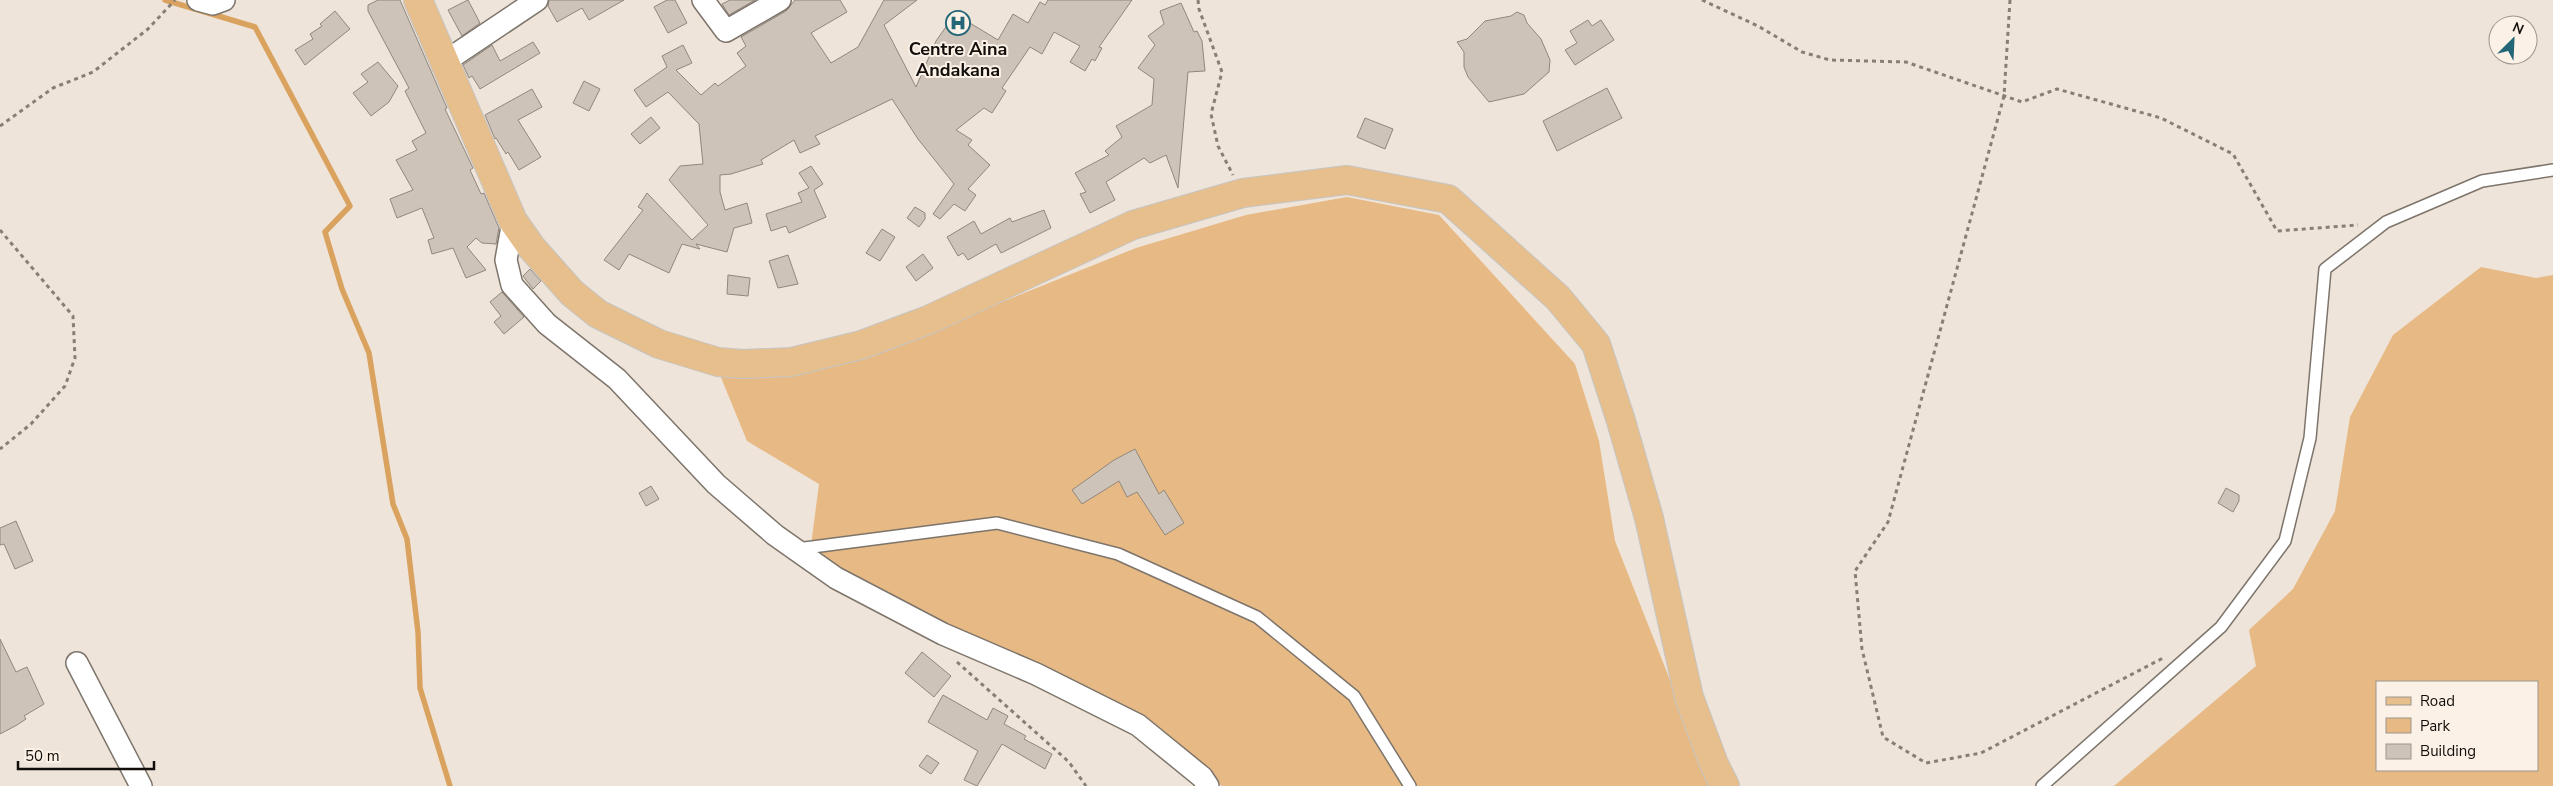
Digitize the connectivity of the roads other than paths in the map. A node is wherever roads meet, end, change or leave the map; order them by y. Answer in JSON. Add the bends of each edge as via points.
{"nodes":[{"id":1,"x":198,"y":0,"type":"edge"},
{"id":2,"x":224,"y":0,"type":"edge"},
{"id":3,"x":418,"y":0,"type":"edge"},
{"id":4,"x":537,"y":0,"type":"edge"},
{"id":5,"x":703,"y":0,"type":"edge"},
{"id":6,"x":780,"y":0,"type":"edge"},
{"id":7,"x":446,"y":61,"type":"junction"},
{"id":8,"x":2553,"y":170,"type":"edge"},
{"id":9,"x":513,"y":221,"type":"junction"},
{"id":10,"x":796,"y":549,"type":"junction"},
{"id":11,"x":76,"y":663,"type":"dead end"},
{"id":12,"x":142,"y":786,"type":"edge"},
{"id":13,"x":1208,"y":786,"type":"edge"},
{"id":14,"x":1410,"y":786,"type":"edge"},
{"id":15,"x":1725,"y":786,"type":"edge"},
{"id":16,"x":2042,"y":786,"type":"edge"}],
"edges":[{"from":1,"to":2,"type":"street","via":[[213,4]]},
{"from":3,"to":7,"type":"main road"},
{"from":4,"to":7,"type":"street"},
{"from":5,"to":6,"type":"street","via":[[726,31]]},
{"from":7,"to":9,"type":"main road"},
{"from":8,"to":16,"type":"lane","via":[[2482,181],[2386,222],[2325,269],[2310,438],[2285,541],[2221,627]]},
{"from":9,"to":10,"type":"street","via":[[506,260],[512,285],[547,324],[617,378],[716,484]]},
{"from":9,"to":15,"type":"main road","via":[[572,293],[598,314],[659,344],[718,362],[782,363],[861,345],[928,320],[1133,225],[1243,193],[1346,180],[1448,199],[1558,298],[1596,344],[1649,518],[1689,697]]},
{"from":10,"to":13,"type":"street","via":[[836,578],[943,634],[1036,674],[1138,725],[1202,777]]},
{"from":10,"to":14,"type":"lane","via":[[997,523],[1118,554],[1257,616],[1354,696]]},
{"from":11,"to":12,"type":"street"}]}
